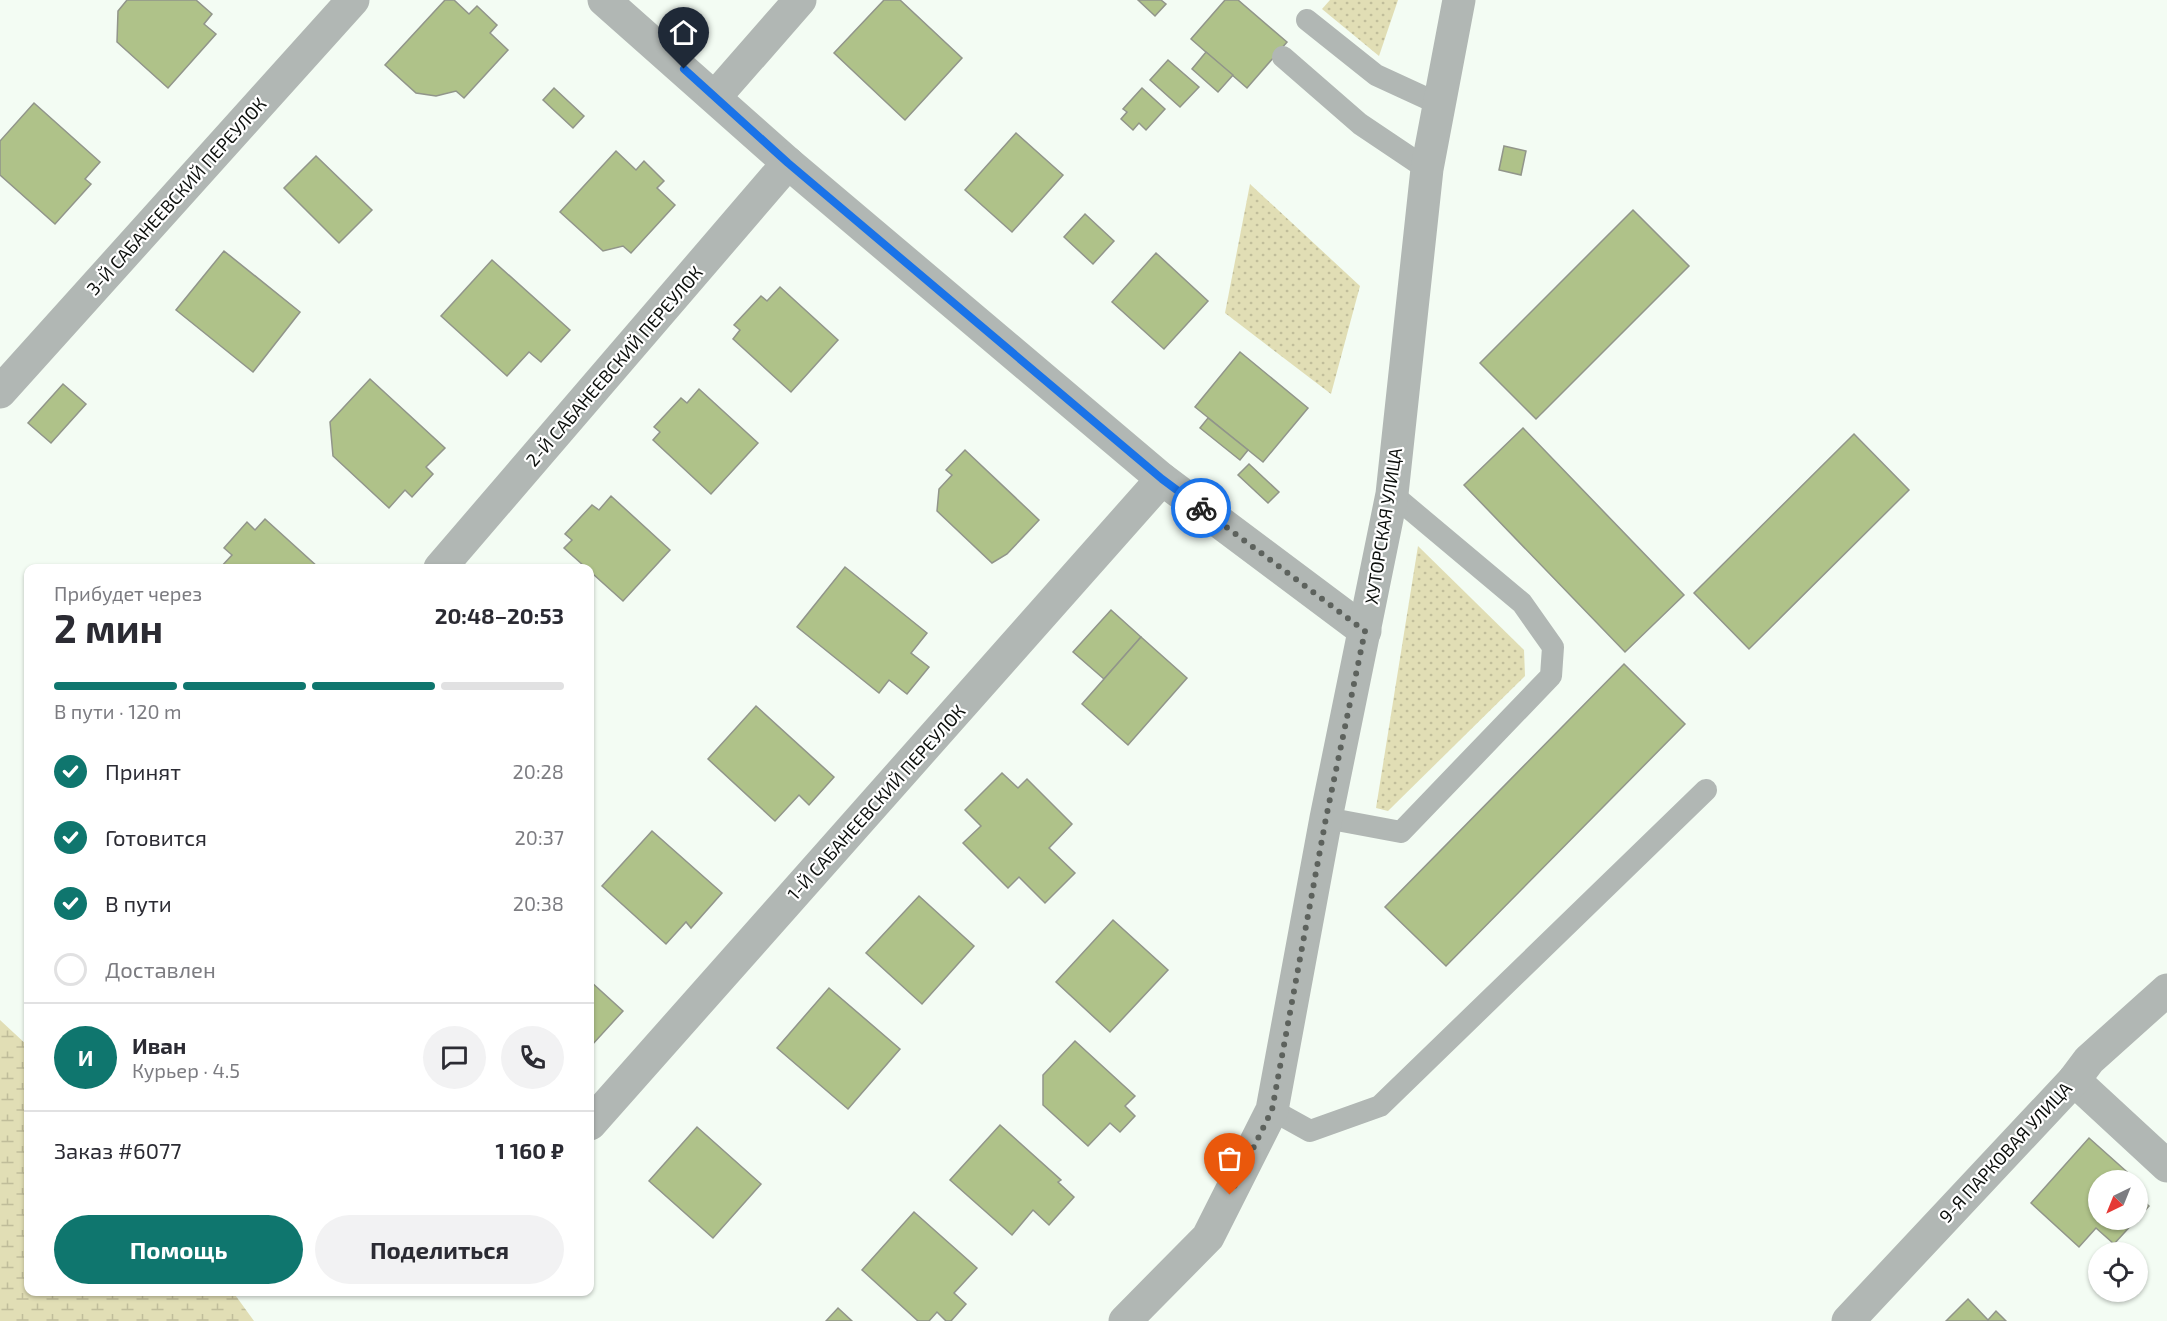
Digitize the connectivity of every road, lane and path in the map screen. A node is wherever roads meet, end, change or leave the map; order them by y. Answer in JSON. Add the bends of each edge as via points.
{"nodes":[{"id":1,"x":353,"y":0,"type":"edge"},
{"id":2,"x":604,"y":0,"type":"edge"},
{"id":3,"x":800,"y":0,"type":"edge"},
{"id":4,"x":1459,"y":0,"type":"edge"},
{"id":5,"x":1307,"y":20,"type":"dead end"},
{"id":6,"x":1283,"y":57,"type":"dead end"},
{"id":7,"x":715,"y":97,"type":"junction"},
{"id":8,"x":1440,"y":104,"type":"junction"},
{"id":9,"x":788,"y":163,"type":"junction"},
{"id":10,"x":1427,"y":169,"type":"junction"},
{"id":11,"x":0,"y":392,"type":"edge"},
{"id":12,"x":1162,"y":479,"type":"junction"},
{"id":13,"x":1392,"y":494,"type":"junction"},
{"id":14,"x":443,"y":564,"type":"edge"},
{"id":15,"x":1365,"y":631,"type":"junction"},
{"id":16,"x":1706,"y":790,"type":"dead end"},
{"id":17,"x":1326,"y":818,"type":"junction"},
{"id":18,"x":2167,"y":990,"type":"edge"},
{"id":19,"x":2074,"y":1080,"type":"junction"},
{"id":20,"x":1272,"y":1110,"type":"junction"},
{"id":21,"x":594,"y":1119,"type":"edge"},
{"id":22,"x":2167,"y":1166,"type":"edge"},
{"id":23,"x":1125,"y":1321,"type":"edge"},
{"id":24,"x":1848,"y":1321,"type":"edge"}],
"edges":[{"from":1,"to":11,"type":"street","name":"3-Й САБАНЕЕВСКИЙ ПЕРЕУЛОК"},
{"from":2,"to":7,"type":"street"},
{"from":3,"to":7,"type":"street"},
{"from":4,"to":8,"type":"street","name":"ХУТОРСКАЯ УЛИЦА"},
{"from":5,"to":8,"type":"lane","via":[[1376,75]]},
{"from":6,"to":10,"type":"lane","via":[[1360,124]]},
{"from":7,"to":9,"type":"street"},
{"from":8,"to":10,"type":"street","name":"ХУТОРСКАЯ УЛИЦА"},
{"from":9,"to":12,"type":"street"},
{"from":9,"to":14,"type":"street","name":"2-Й САБАНЕЕВСКИЙ ПЕРЕУЛОК"},
{"from":10,"to":13,"type":"street","name":"ХУТОРСКАЯ УЛИЦА"},
{"from":12,"to":15,"type":"street"},
{"from":12,"to":21,"type":"street","name":"1-Й САБАНЕЕВСКИЙ ПЕРЕУЛОК"},
{"from":13,"to":15,"type":"street","name":"ХУТОРСКАЯ УЛИЦА"},
{"from":13,"to":17,"type":"lane","via":[[1522,603],[1553,647],[1551,676],[1401,832]]},
{"from":15,"to":17,"type":"street","name":"ХУТОРСКАЯ УЛИЦА"},
{"from":16,"to":20,"type":"lane","via":[[1380,1106],[1310,1131]]},
{"from":17,"to":20,"type":"street","name":"ХУТОРСКАЯ УЛИЦА"},
{"from":18,"to":19,"type":"street","name":"9-Я ПАРКОВАЯ УЛИЦА","via":[[2089,1060]]},
{"from":19,"to":22,"type":"street"},
{"from":19,"to":24,"type":"street","name":"9-Я ПАРКОВАЯ УЛИЦА"},
{"from":20,"to":23,"type":"street","name":"ХУТОРСКАЯ УЛИЦА","via":[[1208,1237]]}]}
